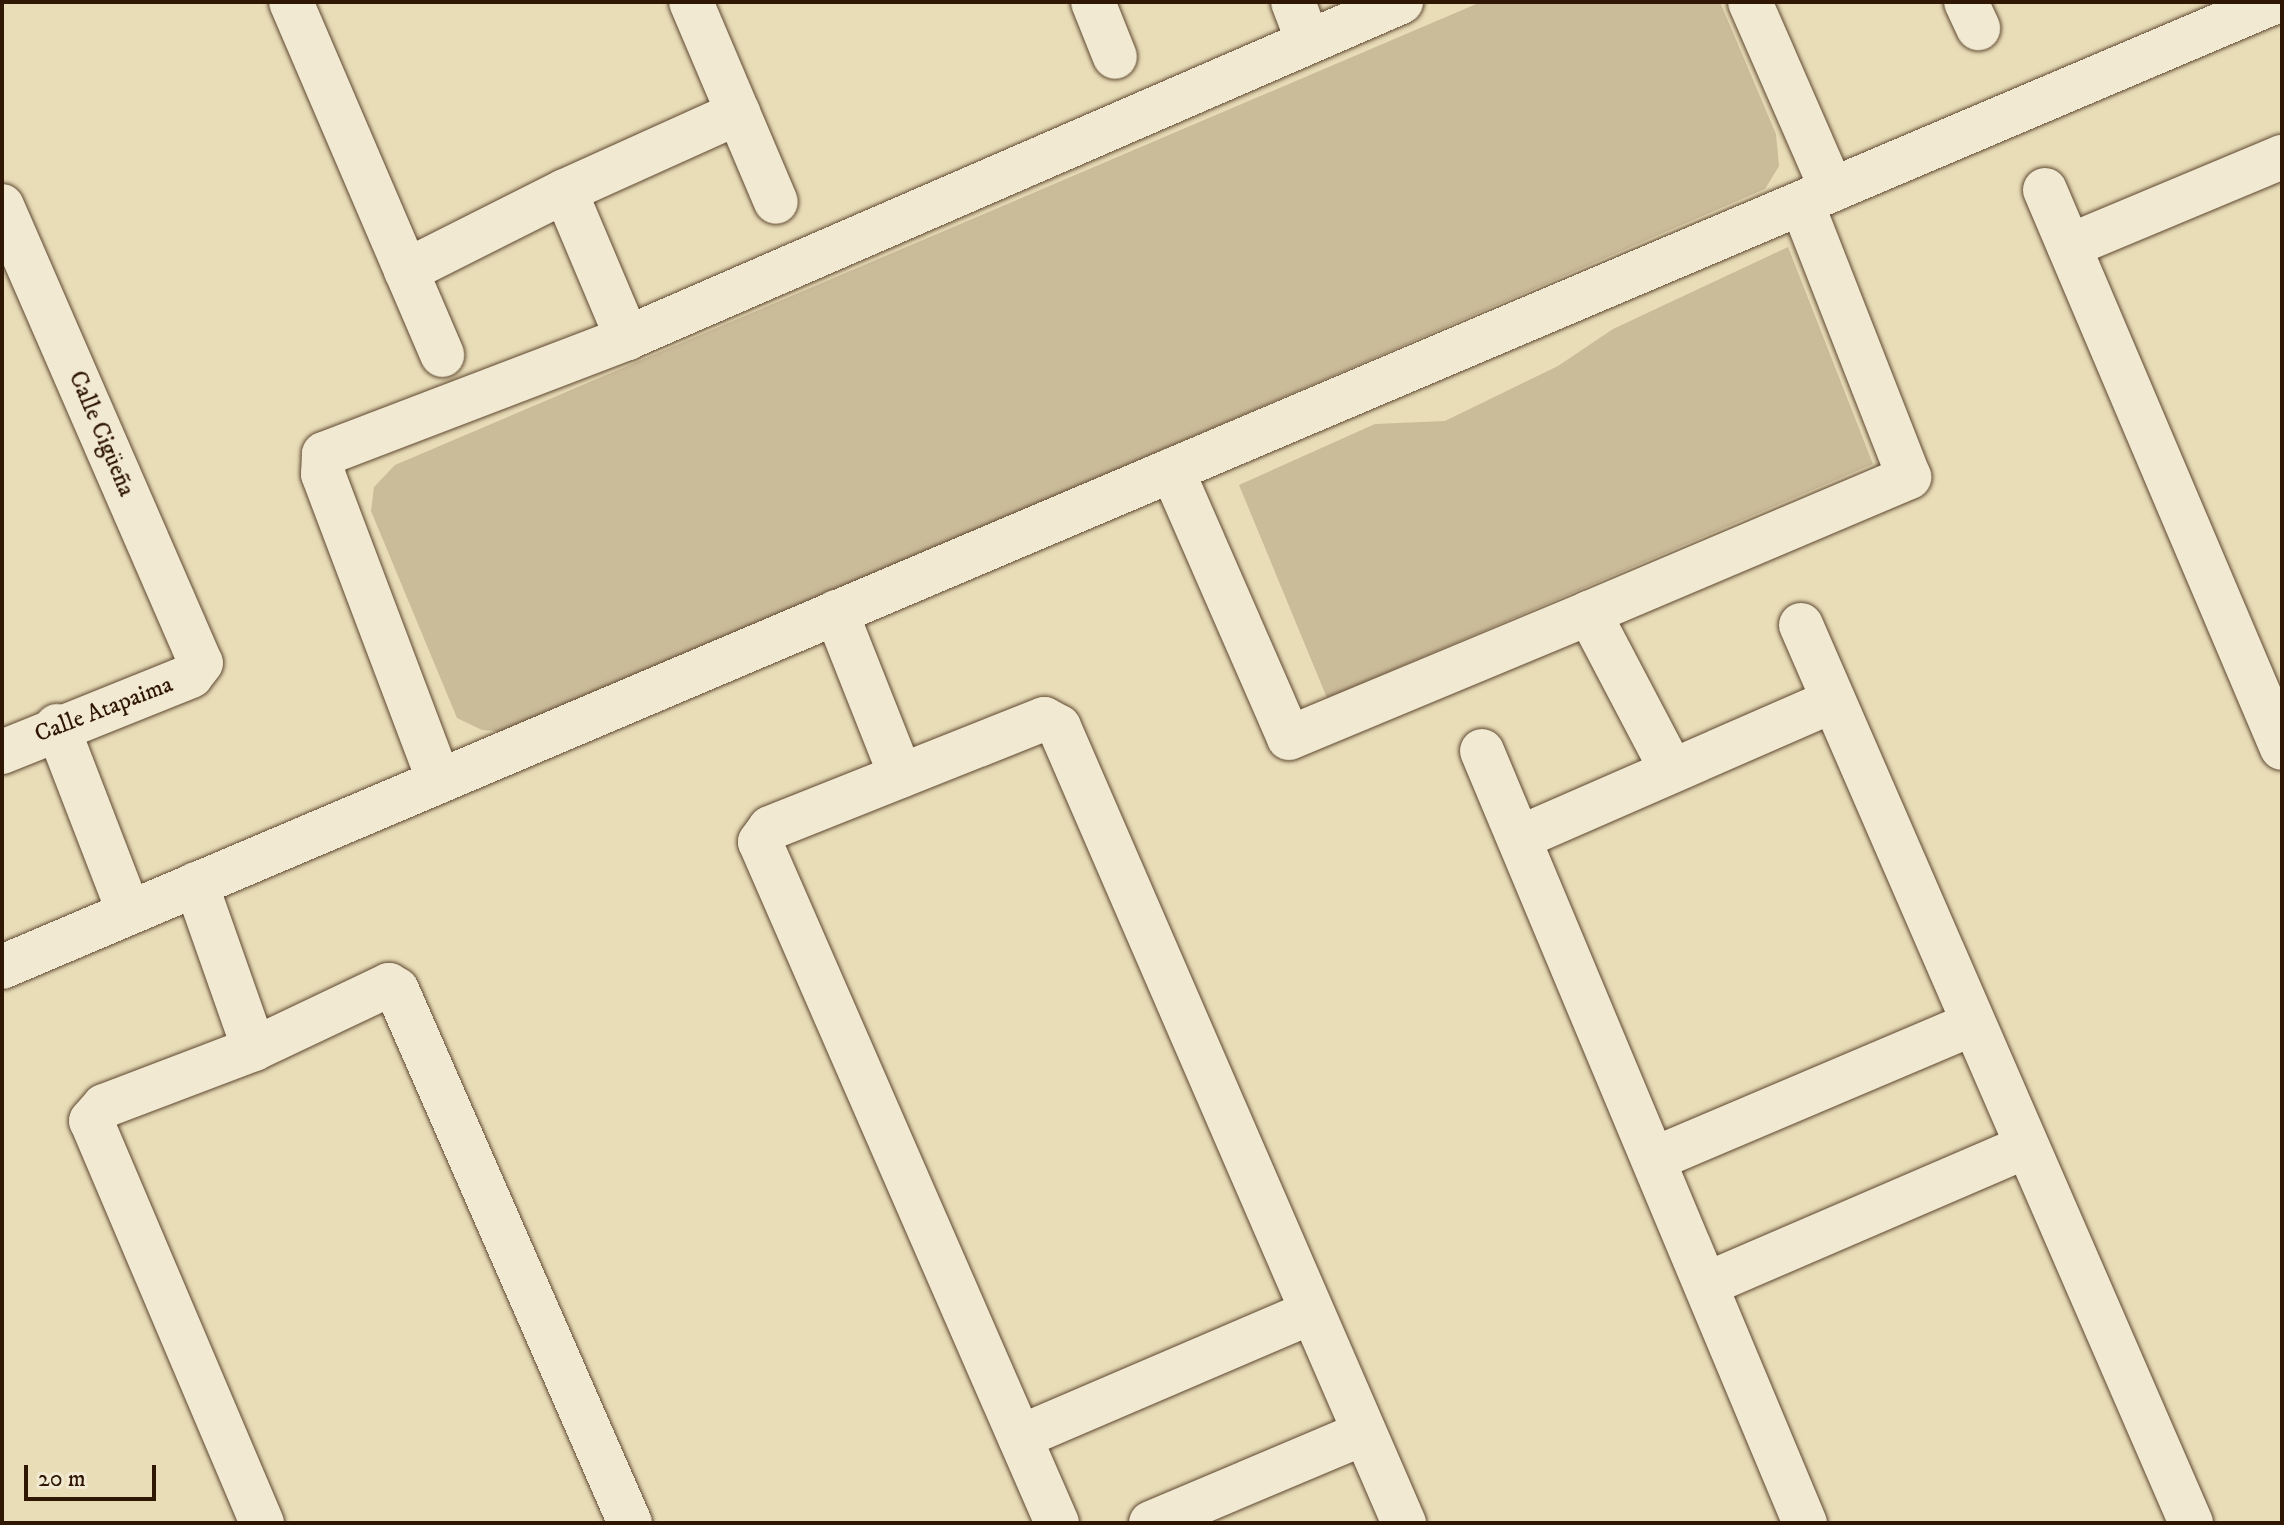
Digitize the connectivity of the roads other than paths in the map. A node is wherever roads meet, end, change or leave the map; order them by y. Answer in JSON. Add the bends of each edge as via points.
{"nodes":[{"id":1,"x":291,"y":2,"type":"edge"},
{"id":2,"x":691,"y":2,"type":"edge"},
{"id":3,"x":1093,"y":2,"type":"edge"},
{"id":4,"x":1401,"y":2,"type":"edge"},
{"id":5,"x":1750,"y":2,"type":"edge"},
{"id":6,"x":2274,"y":2,"type":"edge"},
{"id":7,"x":1301,"y":22,"type":"edge"},
{"id":8,"x":1115,"y":57,"type":"dead end"},
{"id":9,"x":738,"y":113,"type":"junction"},
{"id":10,"x":2282,"y":157,"type":"edge"},
{"id":11,"x":2045,"y":190,"type":"dead end"},
{"id":12,"x":565,"y":191,"type":"junction"},
{"id":13,"x":1817,"y":197,"type":"junction"},
{"id":14,"x":776,"y":202,"type":"dead end"},
{"id":15,"x":2,"y":206,"type":"edge"},
{"id":16,"x":2069,"y":246,"type":"junction"},
{"id":17,"x":406,"y":271,"type":"junction"},
{"id":18,"x":627,"y":338,"type":"junction"},
{"id":19,"x":442,"y":355,"type":"dead end"},
{"id":20,"x":1172,"y":470,"type":"junction"},
{"id":21,"x":836,"y":612,"type":"junction"},
{"id":22,"x":1589,"y":613,"type":"junction"},
{"id":23,"x":1801,"y":625,"type":"dead end"},
{"id":24,"x":201,"y":663,"type":"joint"},
{"id":25,"x":1833,"y":701,"type":"junction"},
{"id":26,"x":57,"y":726,"type":"junction"},
{"id":27,"x":2282,"y":748,"type":"edge"},
{"id":28,"x":1482,"y":751,"type":"dead end"},
{"id":29,"x":2,"y":752,"type":"edge"},
{"id":30,"x":1671,"y":769,"type":"junction"},
{"id":31,"x":901,"y":776,"type":"junction"},
{"id":32,"x":439,"y":781,"type":"junction"},
{"id":33,"x":1519,"y":838,"type":"junction"},
{"id":34,"x":196,"y":884,"type":"junction"},
{"id":35,"x":129,"y":913,"type":"junction"},
{"id":36,"x":2,"y":967,"type":"edge"},
{"id":37,"x":1972,"y":1024,"type":"junction"},
{"id":38,"x":254,"y":1049,"type":"junction"},
{"id":39,"x":2025,"y":1147,"type":"junction"},
{"id":40,"x":1654,"y":1159,"type":"junction"},
{"id":41,"x":1707,"y":1284,"type":"junction"},
{"id":42,"x":1311,"y":1312,"type":"junction"},
{"id":43,"x":1364,"y":1433,"type":"junction"},
{"id":44,"x":1020,"y":1437,"type":"junction"},
{"id":45,"x":262,"y":1523,"type":"edge"},
{"id":46,"x":630,"y":1523,"type":"edge"},
{"id":47,"x":1057,"y":1523,"type":"edge"},
{"id":48,"x":1151,"y":1523,"type":"edge"},
{"id":49,"x":1404,"y":1523,"type":"edge"},
{"id":50,"x":1805,"y":1523,"type":"edge"},
{"id":51,"x":2191,"y":1523,"type":"edge"}],
"edges":[{"from":1,"to":17,"type":"street"},
{"from":2,"to":9,"type":"street"},
{"from":3,"to":8,"type":"street"},
{"from":4,"to":7,"type":"street"},
{"from":5,"to":13,"type":"street"},
{"from":6,"to":13,"type":"street"},
{"from":7,"to":18,"type":"street"},
{"from":9,"to":12,"type":"street"},
{"from":9,"to":14,"type":"street"},
{"from":10,"to":16,"type":"street"},
{"from":11,"to":16,"type":"street"},
{"from":12,"to":17,"type":"street"},
{"from":12,"to":18,"type":"street"},
{"from":13,"to":20,"type":"street"},
{"from":13,"to":22,"type":"street","via":[[1909,477]]},
{"from":15,"to":24,"type":"street","name":"Calle Cigüeña"},
{"from":16,"to":27,"type":"street"},
{"from":17,"to":19,"type":"street"},
{"from":18,"to":32,"type":"street","via":[[324,454],[323,474]]},
{"from":20,"to":21,"type":"street"},
{"from":20,"to":22,"type":"street","via":[[1289,738]]},
{"from":21,"to":31,"type":"street"},
{"from":21,"to":32,"type":"street"},
{"from":22,"to":30,"type":"street"},
{"from":23,"to":25,"type":"street"},
{"from":24,"to":26,"type":"street","name":"Calle Atapaima","via":[[191,676]]},
{"from":25,"to":30,"type":"street"},
{"from":25,"to":37,"type":"street"},
{"from":26,"to":29,"type":"street","name":"Calle Atapaima"},
{"from":26,"to":35,"type":"street"},
{"from":28,"to":33,"type":"street"},
{"from":30,"to":33,"type":"street"},
{"from":31,"to":42,"type":"street","via":[[1044,719],[1054,720]]},
{"from":31,"to":44,"type":"street","via":[[770,828],[760,842]]},
{"from":32,"to":34,"type":"street"},
{"from":33,"to":40,"type":"street"},
{"from":34,"to":35,"type":"street"},
{"from":34,"to":38,"type":"street"},
{"from":35,"to":36,"type":"street"},
{"from":37,"to":39,"type":"street"},
{"from":37,"to":40,"type":"street"},
{"from":38,"to":45,"type":"street","via":[[104,1106],[91,1121]]},
{"from":38,"to":46,"type":"street","via":[[380,986],[397,990]]},
{"from":39,"to":41,"type":"street"},
{"from":39,"to":51,"type":"street"},
{"from":40,"to":41,"type":"street"},
{"from":41,"to":50,"type":"street"},
{"from":42,"to":43,"type":"street"},
{"from":42,"to":44,"type":"street"},
{"from":43,"to":48,"type":"street"},
{"from":43,"to":49,"type":"street"},
{"from":44,"to":47,"type":"street"}]}
